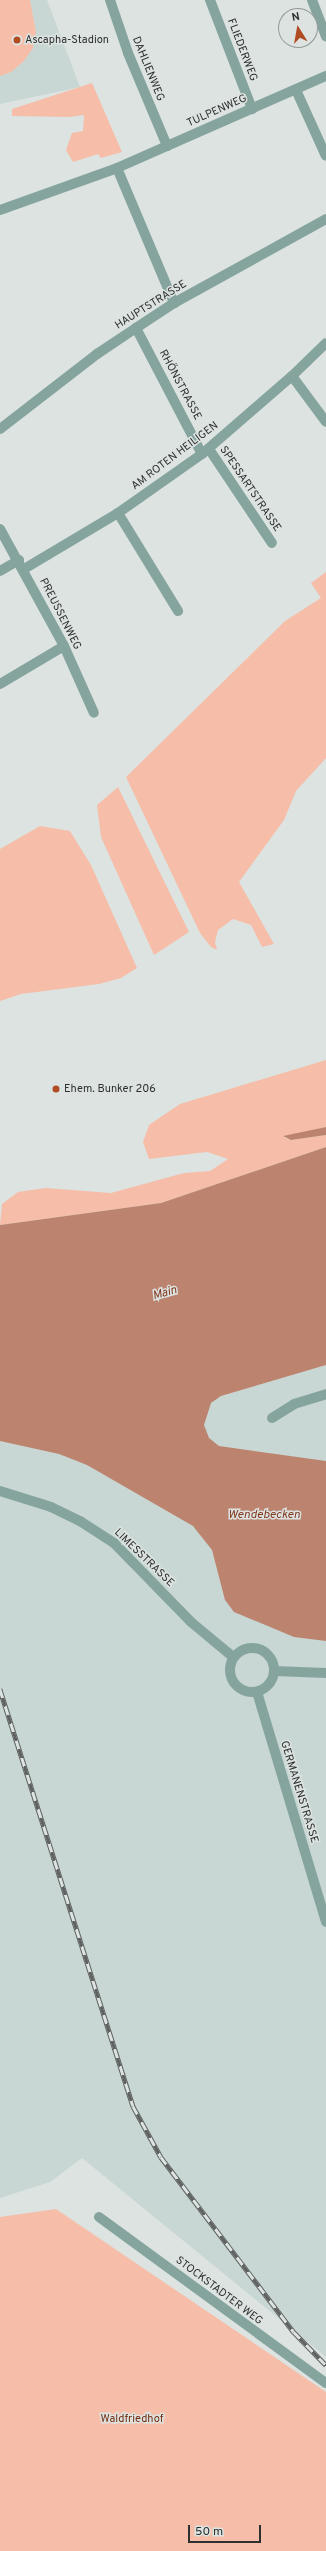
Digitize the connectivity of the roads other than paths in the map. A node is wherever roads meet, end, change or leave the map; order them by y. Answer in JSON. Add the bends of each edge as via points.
{"nodes":[{"id":1,"x":110,"y":0,"type":"edge"},
{"id":2,"x":210,"y":0,"type":"edge"},
{"id":3,"x":312,"y":0,"type":"edge"},
{"id":4,"x":326,"y":36,"type":"edge"},
{"id":5,"x":326,"y":76,"type":"edge"},
{"id":6,"x":296,"y":90,"type":"junction"},
{"id":7,"x":252,"y":109,"type":"junction"},
{"id":8,"x":167,"y":146,"type":"junction"},
{"id":9,"x":326,"y":156,"type":"edge"},
{"id":10,"x":117,"y":168,"type":"junction"},
{"id":11,"x":0,"y":210,"type":"edge"},
{"id":12,"x":326,"y":219,"type":"edge"},
{"id":13,"x":174,"y":304,"type":"junction"},
{"id":14,"x":136,"y":328,"type":"junction"},
{"id":15,"x":326,"y":343,"type":"edge"},
{"id":16,"x":292,"y":376,"type":"junction"},
{"id":17,"x":326,"y":422,"type":"edge"},
{"id":18,"x":0,"y":429,"type":"edge"},
{"id":19,"x":205,"y":452,"type":"junction"},
{"id":20,"x":118,"y":513,"type":"junction"},
{"id":21,"x":0,"y":528,"type":"edge"},
{"id":22,"x":272,"y":543,"type":"dead end"},
{"id":23,"x":19,"y":560,"type":"junction"},
{"id":24,"x":24,"y":569,"type":"junction"},
{"id":25,"x":0,"y":571,"type":"edge"},
{"id":26,"x":178,"y":611,"type":"dead end"},
{"id":27,"x":64,"y":646,"type":"junction"},
{"id":28,"x":0,"y":684,"type":"edge"},
{"id":29,"x":94,"y":713,"type":"dead end"},
{"id":30,"x":326,"y":1394,"type":"edge"},
{"id":31,"x":272,"y":1418,"type":"dead end"},
{"id":32,"x":0,"y":1491,"type":"edge"},
{"id":33,"x":233,"y":1658,"type":"junction"},
{"id":34,"x":274,"y":1671,"type":"junction"},
{"id":35,"x":326,"y":1673,"type":"edge"},
{"id":36,"x":257,"y":1692,"type":"junction"},
{"id":37,"x":326,"y":1922,"type":"edge"},
{"id":38,"x":99,"y":2217,"type":"dead end"},
{"id":39,"x":326,"y":2383,"type":"edge"}],
"edges":[{"from":1,"to":8,"type":"street","name":"DAHLIENWEG","via":[[128,53]]},
{"from":2,"to":7,"type":"street","name":"FLIEDERWEG"},
{"from":3,"to":4,"type":"street"},
{"from":5,"to":6,"type":"street","name":"TULPENWEG"},
{"from":6,"to":7,"type":"street","name":"TULPENWEG"},
{"from":6,"to":9,"type":"street"},
{"from":7,"to":8,"type":"street","name":"TULPENWEG"},
{"from":8,"to":10,"type":"street","name":"TULPENWEG"},
{"from":10,"to":11,"type":"street","name":"TULPENWEG"},
{"from":10,"to":13,"type":"street"},
{"from":12,"to":13,"type":"street","name":"HAUPTSTRASSE"},
{"from":13,"to":14,"type":"street","name":"HAUPTSTRASSE"},
{"from":14,"to":18,"type":"street","name":"HAUPTSTRASSE","via":[[97,354]]},
{"from":14,"to":19,"type":"street","name":"RHÖNSTRASSE"},
{"from":15,"to":16,"type":"street","name":"AM ROTEN HEILIGEN"},
{"from":16,"to":17,"type":"street"},
{"from":16,"to":19,"type":"street","name":"AM ROTEN HEILIGEN"},
{"from":19,"to":20,"type":"street","name":"AM ROTEN HEILIGEN"},
{"from":19,"to":22,"type":"street","name":"SPESSARTSTRASSE"},
{"from":20,"to":24,"type":"street","name":"AM ROTEN HEILIGEN"},
{"from":20,"to":26,"type":"street"},
{"from":21,"to":23,"type":"street","name":"PREUSSENWEG"},
{"from":23,"to":24,"type":"street","name":"PREUSSENWEG"},
{"from":23,"to":25,"type":"street"},
{"from":24,"to":27,"type":"street","name":"PREUSSENWEG"},
{"from":27,"to":28,"type":"street"},
{"from":27,"to":29,"type":"street","name":"PREUSSENWEG"},
{"from":30,"to":31,"type":"street","via":[[294,1404]]},
{"from":32,"to":33,"type":"street","name":"LIMESSTRASSE","via":[[51,1507],[80,1520],[114,1543],[190,1622]]},
{"from":33,"to":34,"type":"street","via":[[244,1649],[259,1649],[270,1657]]},
{"from":33,"to":36,"type":"street","via":[[229,1670],[233,1683],[244,1691]]},
{"from":34,"to":35,"type":"street"},
{"from":34,"to":36,"type":"street","via":[[270,1682]]},
{"from":36,"to":37,"type":"street","name":"GERMANENSTRASSE"},
{"from":38,"to":39,"type":"street","name":"STOCKSTADTER WEG"}]}
